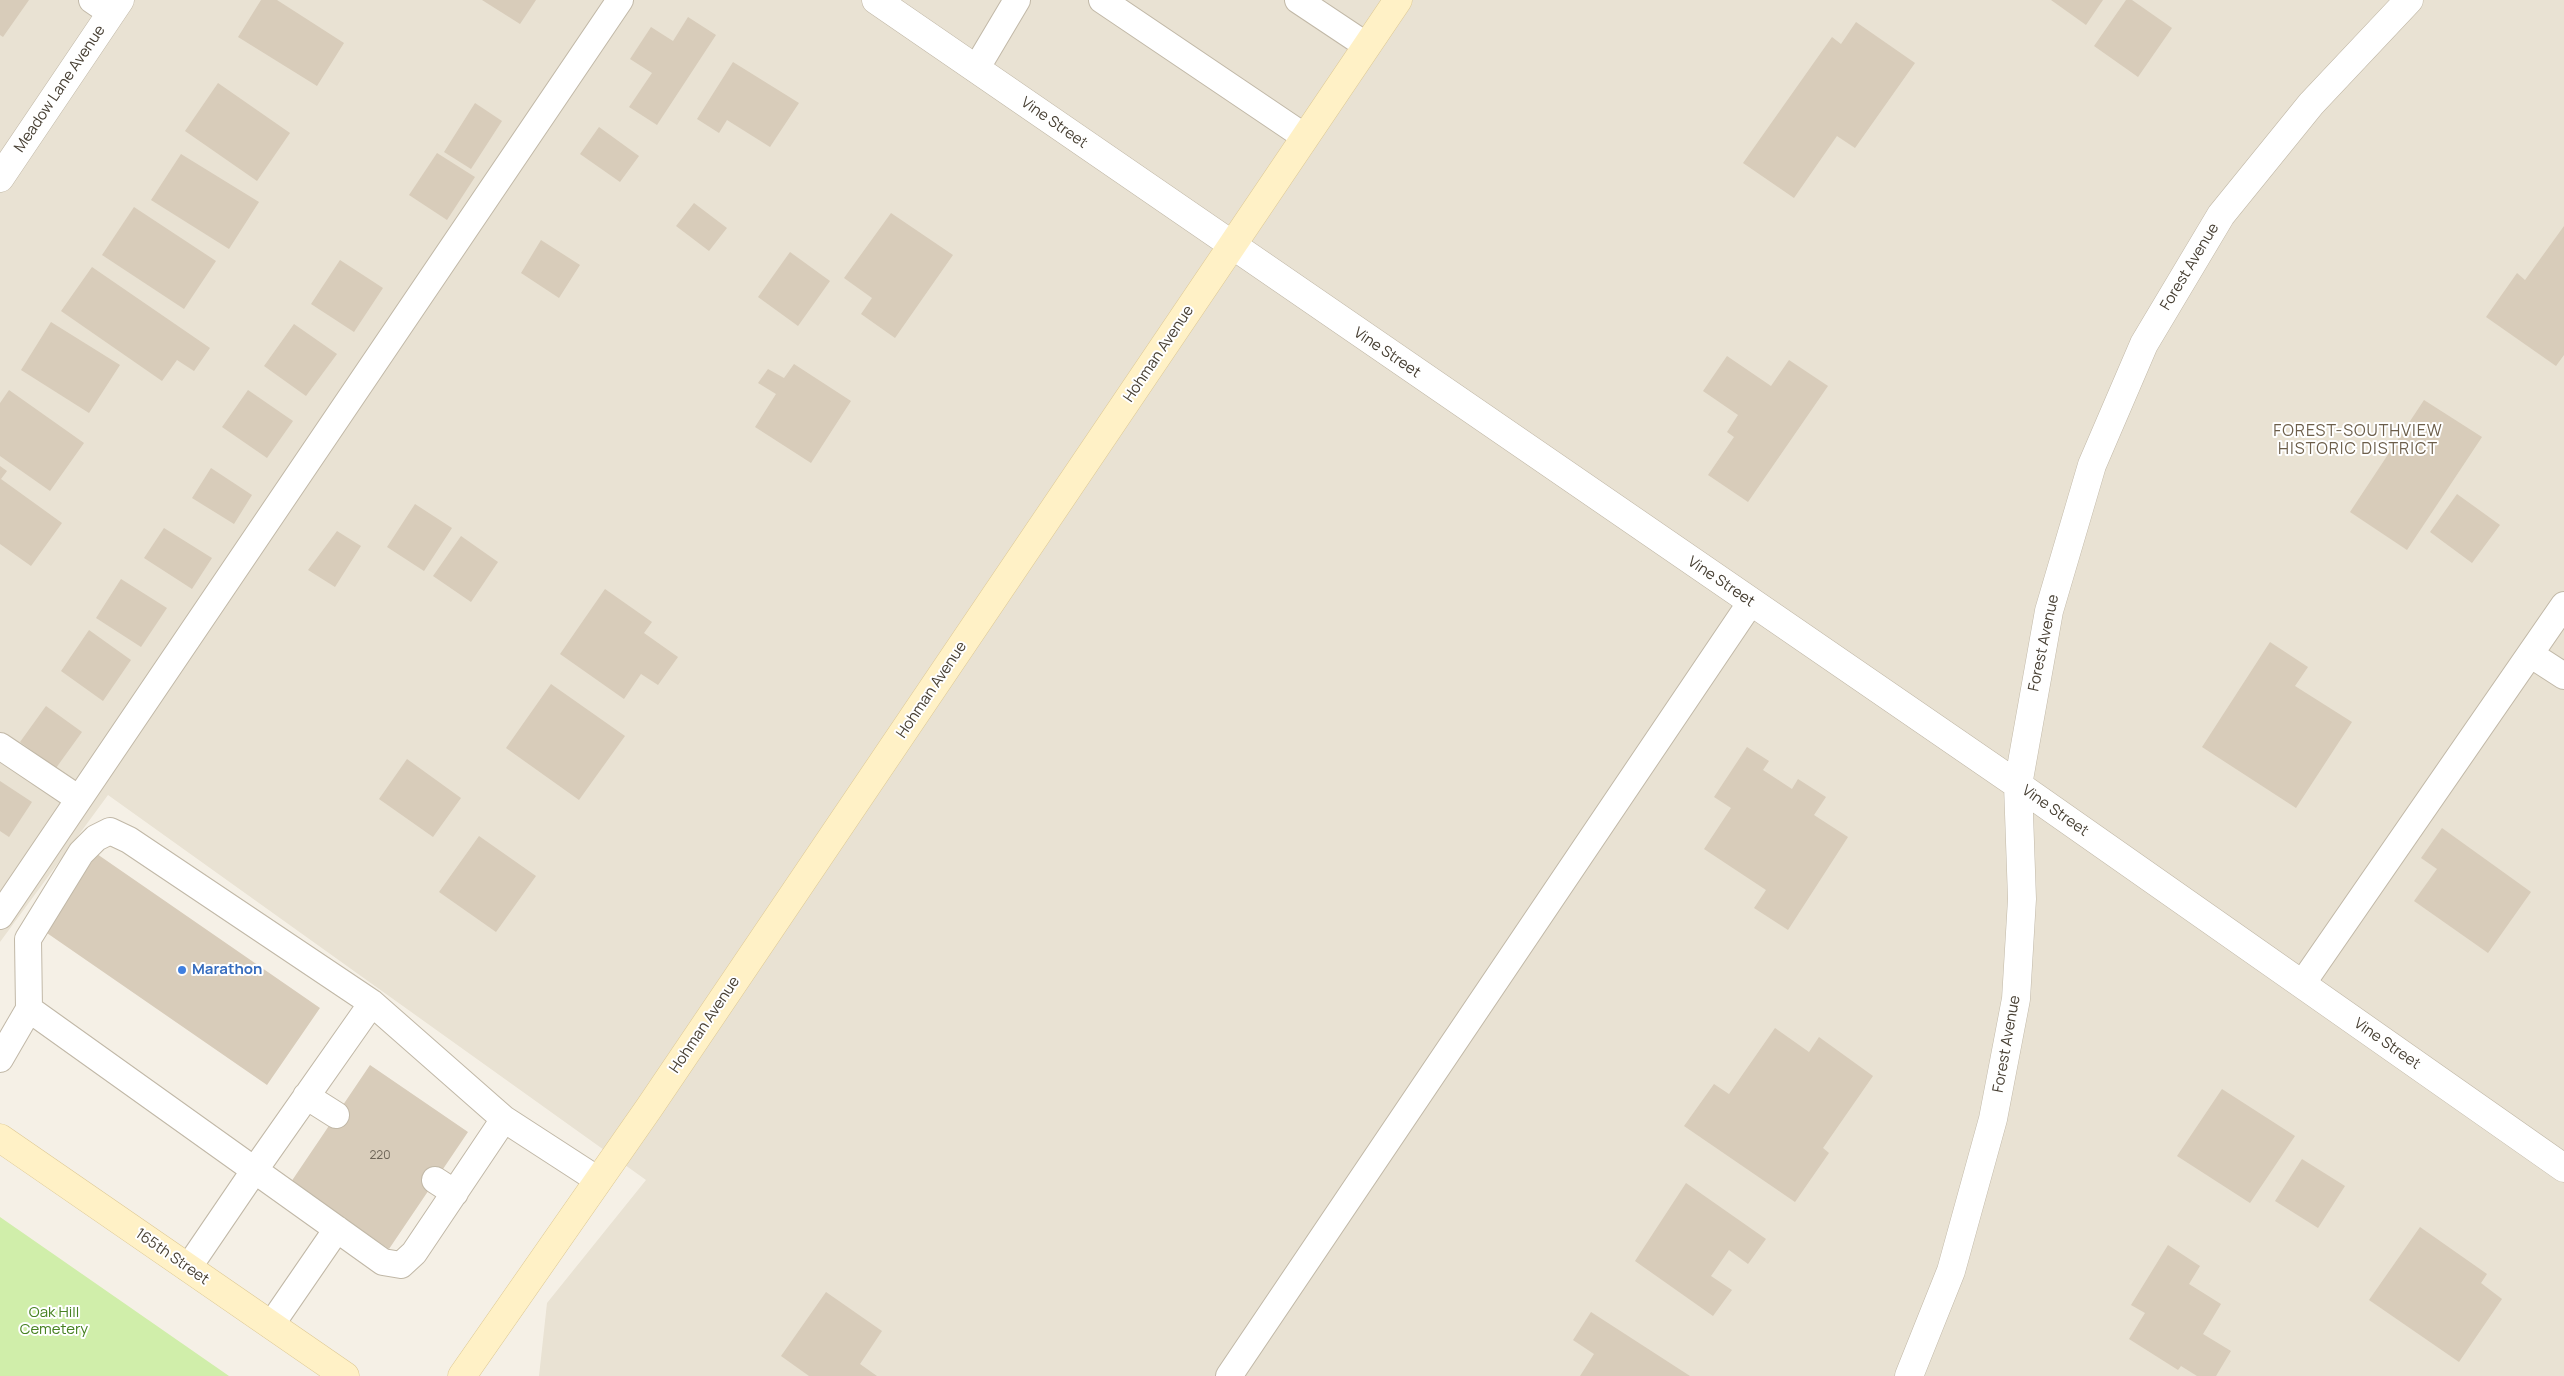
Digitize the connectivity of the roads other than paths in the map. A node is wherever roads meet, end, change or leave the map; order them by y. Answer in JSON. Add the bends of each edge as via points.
{"nodes":[{"id":1,"x":620,"y":0,"type":"edge"},
{"id":2,"x":876,"y":0,"type":"edge"},
{"id":3,"x":1017,"y":0,"type":"edge"},
{"id":4,"x":1102,"y":0,"type":"edge"},
{"id":5,"x":1298,"y":0,"type":"edge"},
{"id":6,"x":1398,"y":0,"type":"edge"},
{"id":7,"x":2409,"y":0,"type":"edge"},
{"id":8,"x":108,"y":4,"type":"edge"},
{"id":9,"x":1367,"y":46,"type":"junction"},
{"id":10,"x":976,"y":69,"type":"junction"},
{"id":11,"x":1305,"y":137,"type":"junction"},
{"id":12,"x":0,"y":178,"type":"edge"},
{"id":13,"x":1232,"y":246,"type":"junction"},
{"id":14,"x":1751,"y":602,"type":"junction"},
{"id":15,"x":2564,"y":606,"type":"edge"},
{"id":16,"x":2530,"y":654,"type":"junction"},
{"id":17,"x":2564,"y":676,"type":"edge"},
{"id":18,"x":0,"y":746,"type":"edge"},
{"id":19,"x":2018,"y":785,"type":"junction"},
{"id":20,"x":79,"y":799,"type":"junction"},
{"id":21,"x":0,"y":916,"type":"edge"},
{"id":22,"x":2302,"y":984,"type":"junction"},
{"id":23,"x":372,"y":1003,"type":"junction"},
{"id":24,"x":29,"y":1009,"type":"junction"},
{"id":25,"x":0,"y":1059,"type":"edge"},
{"id":26,"x":306,"y":1096,"type":"junction"},
{"id":27,"x":336,"y":1115,"type":"dead end"},
{"id":28,"x":504,"y":1119,"type":"junction"},
{"id":29,"x":0,"y":1138,"type":"edge"},
{"id":30,"x":2564,"y":1168,"type":"edge"},
{"id":31,"x":254,"y":1170,"type":"junction"},
{"id":32,"x":598,"y":1180,"type":"junction"},
{"id":33,"x":337,"y":1229,"type":"junction"},
{"id":34,"x":188,"y":1268,"type":"junction"},
{"id":35,"x":271,"y":1325,"type":"junction"},
{"id":36,"x":345,"y":1376,"type":"edge"},
{"id":37,"x":462,"y":1376,"type":"edge"},
{"id":38,"x":1230,"y":1376,"type":"edge"},
{"id":39,"x":1909,"y":1376,"type":"edge"}],
"edges":[{"from":1,"to":20,"type":"lane"},
{"from":2,"to":10,"type":"street","name":"Vine Street"},
{"from":3,"to":10,"type":"lane"},
{"from":4,"to":11,"type":"lane"},
{"from":5,"to":9,"type":"lane"},
{"from":6,"to":9,"type":"main road","name":"Hohman Avenue"},
{"from":7,"to":19,"type":"street","name":"Forest Avenue","via":[[2311,104],[2220,215],[2144,344],[2092,464],[2049,611]]},
{"from":8,"to":12,"type":"street","name":"Meadow Lane Avenue"},
{"from":9,"to":11,"type":"main road","name":"Hohman Avenue"},
{"from":10,"to":13,"type":"street","name":"Vine Street"},
{"from":11,"to":13,"type":"main road","name":"Hohman Avenue"},
{"from":13,"to":14,"type":"street","name":"Vine Street"},
{"from":13,"to":32,"type":"main road","name":"Hohman Avenue"},
{"from":14,"to":19,"type":"street","name":"Vine Street"},
{"from":14,"to":38,"type":"lane"},
{"from":15,"to":16,"type":"lane"},
{"from":16,"to":17,"type":"lane"},
{"from":16,"to":22,"type":"lane"},
{"from":18,"to":20,"type":"lane"},
{"from":19,"to":22,"type":"street","name":"Vine Street"},
{"from":19,"to":39,"type":"street","name":"Forest Avenue","via":[[2022,899],[2016,999],[1993,1118],[1951,1271]]},
{"from":20,"to":21,"type":"lane"},
{"from":22,"to":30,"type":"street","name":"Vine Street"},
{"from":23,"to":24,"type":"lane","via":[[129,840],[110,831],[96,838],[81,853],[28,939]]},
{"from":23,"to":26,"type":"lane"},
{"from":23,"to":28,"type":"lane"},
{"from":24,"to":25,"type":"lane"},
{"from":24,"to":31,"type":"lane"},
{"from":26,"to":27,"type":"lane"},
{"from":26,"to":31,"type":"lane"},
{"from":28,"to":32,"type":"lane"},
{"from":28,"to":33,"type":"lane","via":[[445,1186],[414,1253],[401,1265],[383,1262]]},
{"from":29,"to":34,"type":"main road","name":"165th Street"},
{"from":31,"to":33,"type":"lane"},
{"from":31,"to":34,"type":"lane"},
{"from":32,"to":37,"type":"main road","name":"Hohman Avenue"},
{"from":33,"to":35,"type":"lane"},
{"from":34,"to":35,"type":"main road","name":"165th Street"},
{"from":35,"to":36,"type":"main road","name":"165th Street"}]}
